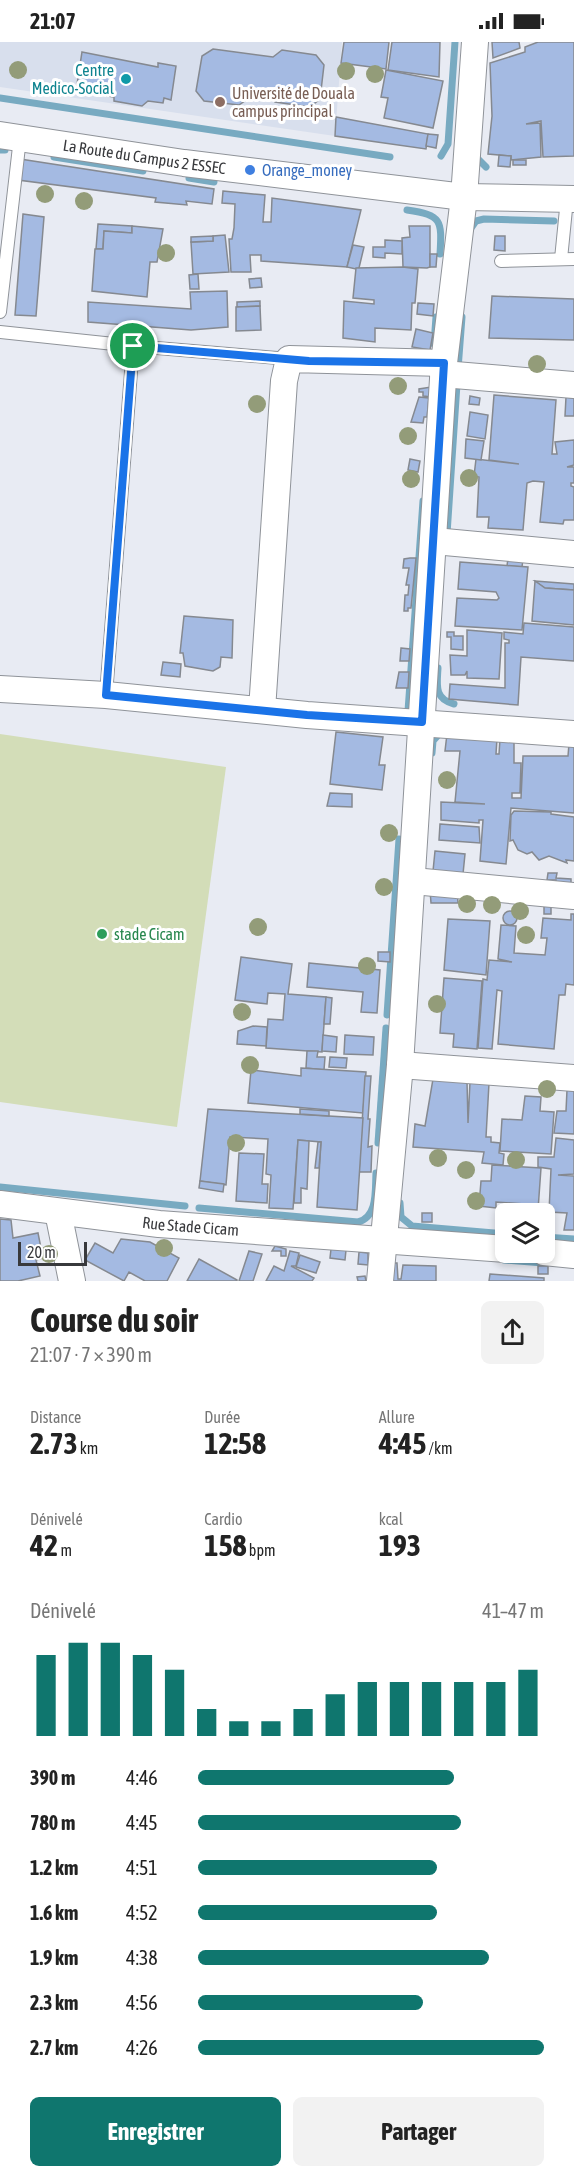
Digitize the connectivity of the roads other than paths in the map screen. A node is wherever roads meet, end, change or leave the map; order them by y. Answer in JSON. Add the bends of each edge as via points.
{"nodes":[{"id":1,"x":475,"y":42,"type":"edge"},
{"id":2,"x":10,"y":136,"type":"edge"},
{"id":3,"x":464,"y":197,"type":"junction"},
{"id":4,"x":571,"y":199,"type":"edge"},
{"id":5,"x":561,"y":259,"type":"junction"},
{"id":6,"x":574,"y":259,"type":"edge"},
{"id":7,"x":501,"y":261,"type":"dead end"},
{"id":8,"x":0,"y":312,"type":"edge"},
{"id":9,"x":0,"y":332,"type":"edge"},
{"id":10,"x":133,"y":346,"type":"junction"},
{"id":11,"x":289,"y":359,"type":"junction"},
{"id":12,"x":443,"y":369,"type":"junction"},
{"id":13,"x":574,"y":385,"type":"edge"},
{"id":14,"x":434,"y":541,"type":"junction"},
{"id":15,"x":574,"y":554,"type":"edge"},
{"id":16,"x":0,"y":689,"type":"edge"},
{"id":17,"x":106,"y":695,"type":"junction"},
{"id":18,"x":262,"y":710,"type":"junction"},
{"id":19,"x":422,"y":722,"type":"junction"},
{"id":20,"x":574,"y":734,"type":"edge"},
{"id":21,"x":413,"y":881,"type":"junction"},
{"id":22,"x":574,"y":896,"type":"edge"},
{"id":23,"x":400,"y":1065,"type":"junction"},
{"id":24,"x":574,"y":1078,"type":"edge"},
{"id":25,"x":0,"y":1204,"type":"edge"},
{"id":26,"x":58,"y":1212,"type":"junction"},
{"id":27,"x":382,"y":1240,"type":"junction"},
{"id":28,"x":495,"y":1249,"type":"edge"},
{"id":29,"x":555,"y":1253,"type":"edge"},
{"id":30,"x":574,"y":1255,"type":"edge"},
{"id":31,"x":72,"y":1281,"type":"edge"},
{"id":32,"x":380,"y":1281,"type":"edge"}],
"edges":[{"from":1,"to":3,"type":"street"},
{"from":2,"to":3,"type":"street","name":"La Route du Campus 2 ESSEC","via":[[184,163]]},
{"from":2,"to":8,"type":"lane"},
{"from":3,"to":4,"type":"street","name":"La Route du Campus 2 ESSEC"},
{"from":3,"to":12,"type":"street"},
{"from":4,"to":5,"type":"lane"},
{"from":5,"to":6,"type":"lane"},
{"from":5,"to":7,"type":"lane"},
{"from":9,"to":10,"type":"lane"},
{"from":10,"to":11,"type":"lane"},
{"from":10,"to":17,"type":"lane"},
{"from":11,"to":12,"type":"street"},
{"from":11,"to":18,"type":"street","via":[[284,381]]},
{"from":12,"to":13,"type":"street"},
{"from":12,"to":14,"type":"street"},
{"from":14,"to":15,"type":"street"},
{"from":14,"to":19,"type":"street"},
{"from":16,"to":17,"type":"street"},
{"from":17,"to":18,"type":"street"},
{"from":18,"to":19,"type":"street"},
{"from":19,"to":20,"type":"street"},
{"from":19,"to":21,"type":"street"},
{"from":21,"to":22,"type":"street"},
{"from":21,"to":23,"type":"street"},
{"from":23,"to":24,"type":"street"},
{"from":23,"to":27,"type":"street"},
{"from":25,"to":26,"type":"street","name":"Rue Stade Cicam"},
{"from":26,"to":27,"type":"street","name":"Rue Stade Cicam","via":[[159,1224]]},
{"from":26,"to":31,"type":"street"},
{"from":27,"to":28,"type":"street","name":"Rue Stade Cicam"},
{"from":27,"to":32,"type":"street"},
{"from":29,"to":30,"type":"street"}]}
